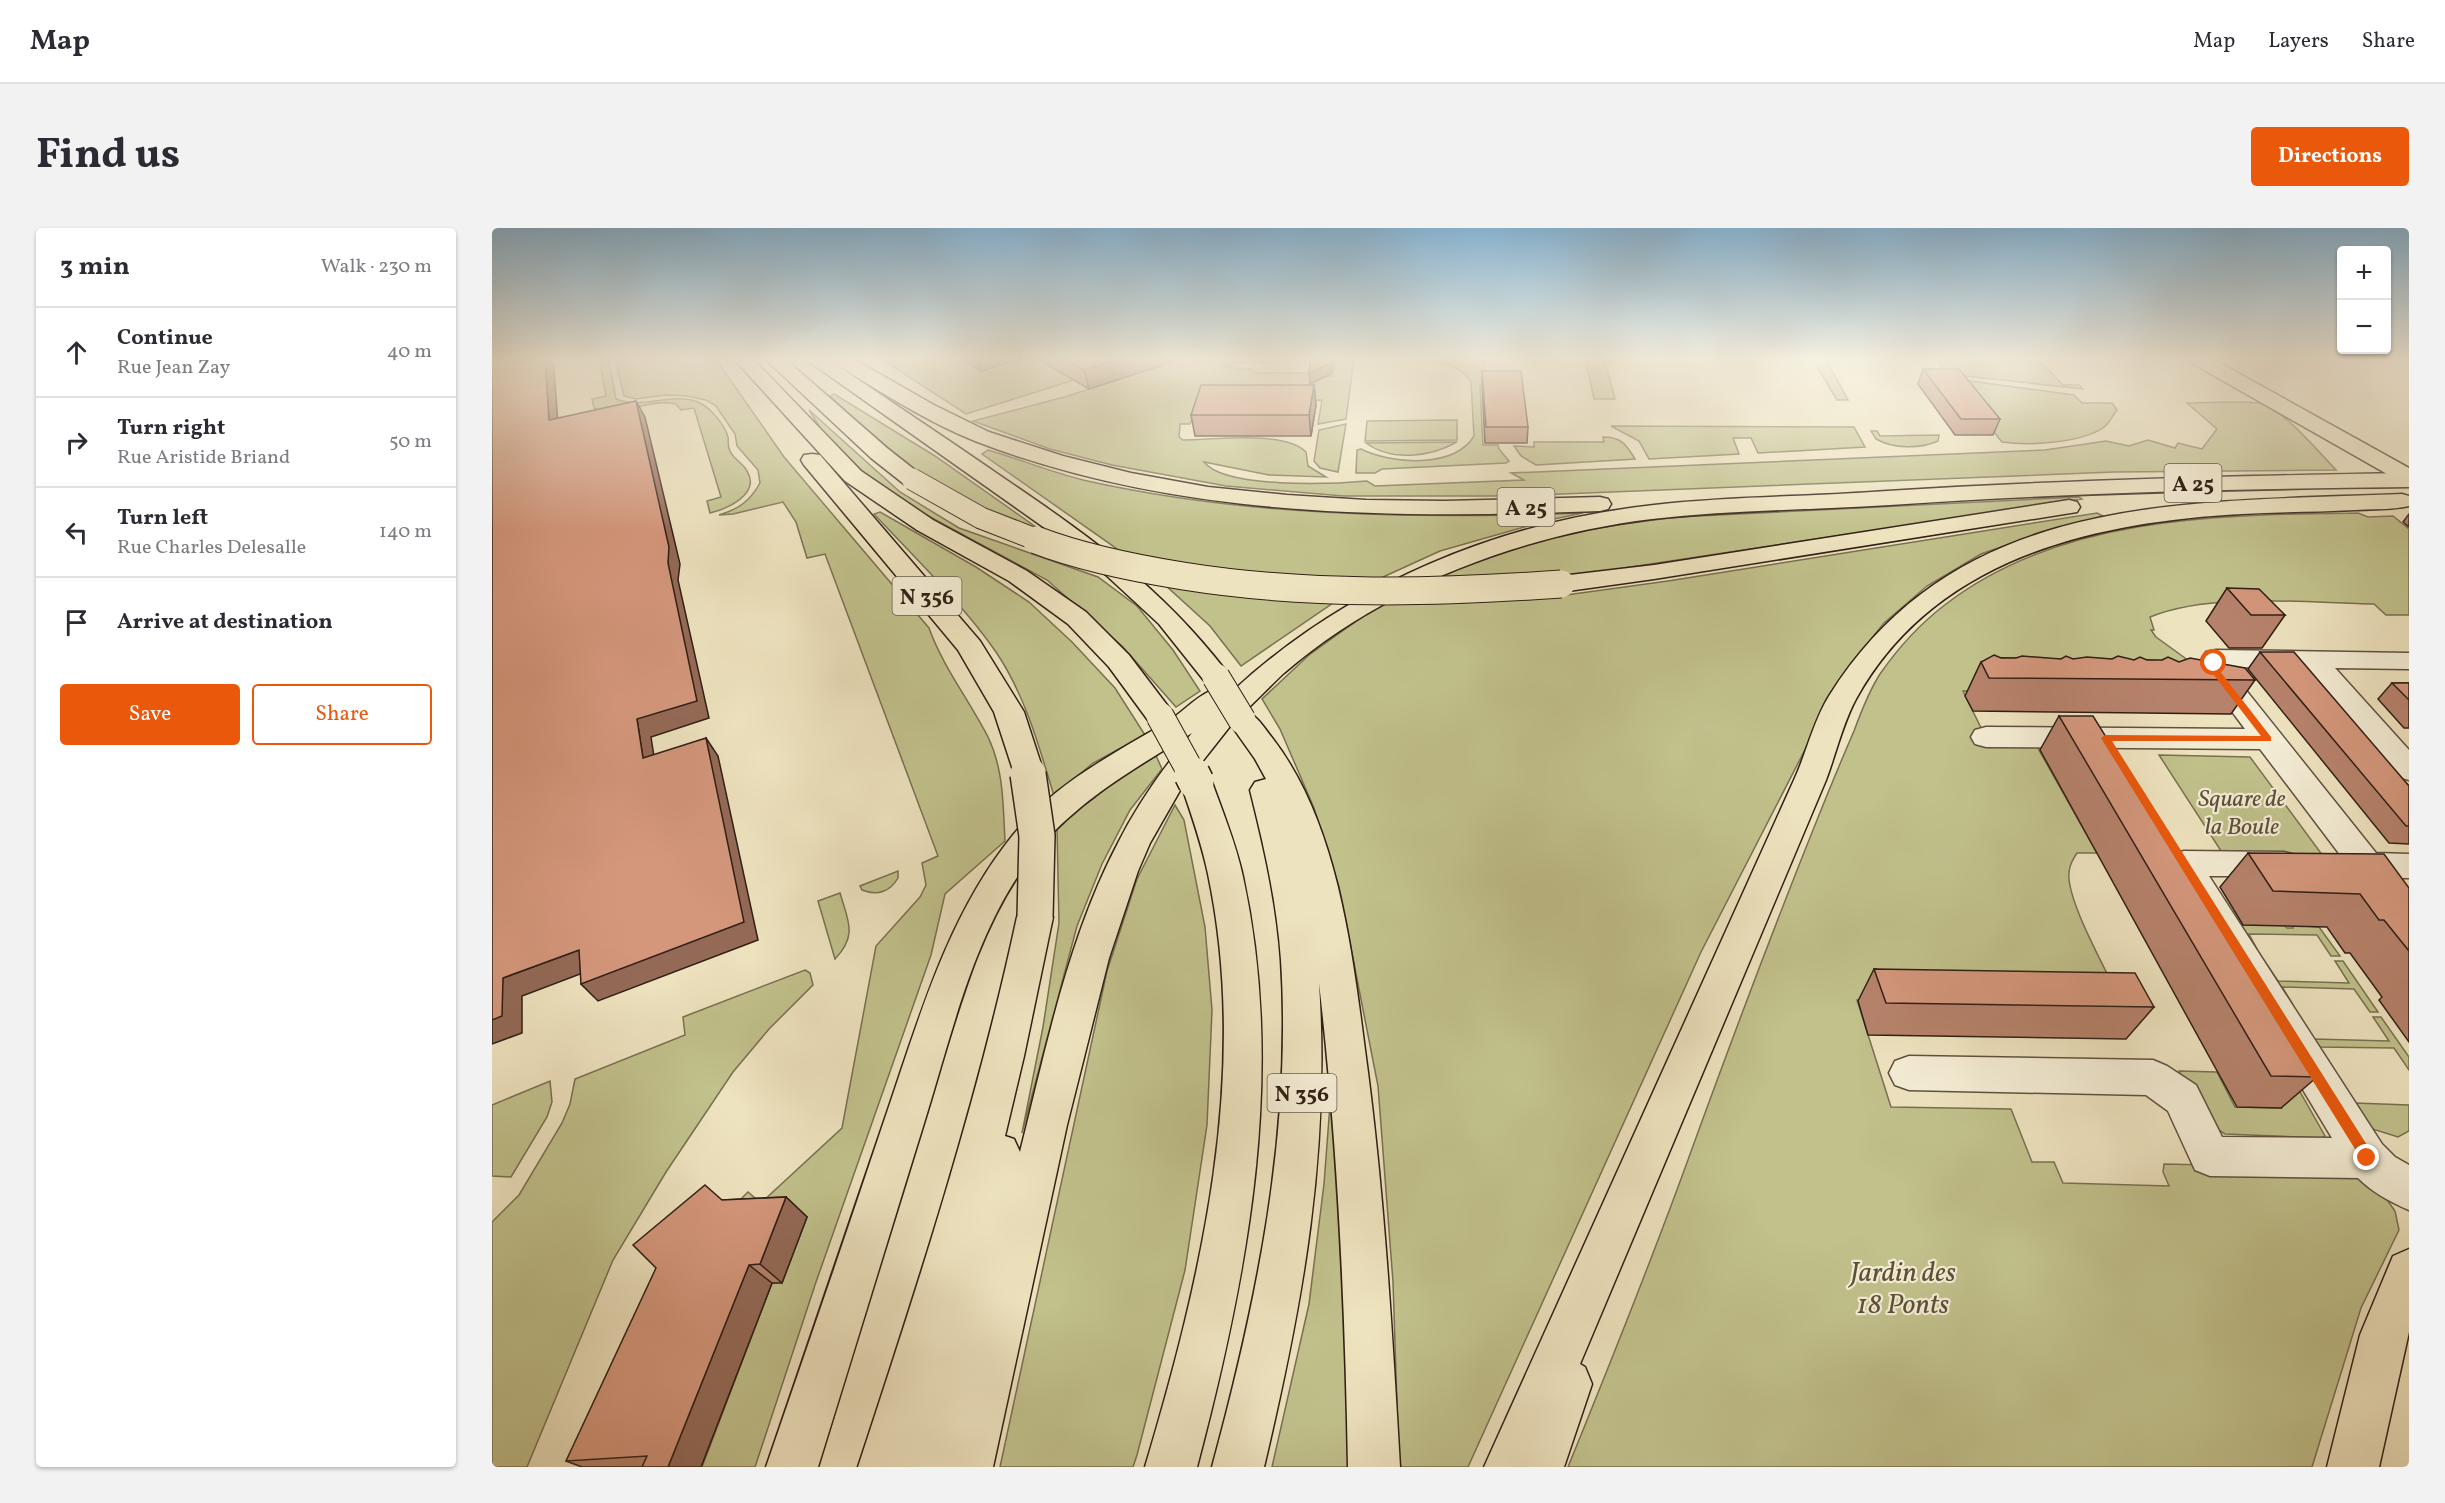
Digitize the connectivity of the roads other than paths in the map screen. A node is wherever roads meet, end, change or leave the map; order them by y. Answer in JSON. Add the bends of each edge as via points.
{"nodes":[{"id":1,"x":792,"y":416,"type":"edge"},
{"id":2,"x":795,"y":416,"type":"edge"},
{"id":3,"x":838,"y":416,"type":"edge"},
{"id":4,"x":898,"y":416,"type":"edge"},
{"id":5,"x":938,"y":416,"type":"edge"},
{"id":6,"x":2308,"y":416,"type":"edge"},
{"id":7,"x":2320,"y":416,"type":"edge"},
{"id":8,"x":2377,"y":452,"type":"junction"},
{"id":9,"x":2409,"y":464,"type":"edge"},
{"id":10,"x":2409,"y":478,"type":"edge"},
{"id":11,"x":1976,"y":492,"type":"junction"},
{"id":12,"x":2409,"y":500,"type":"edge"},
{"id":13,"x":1306,"y":642,"type":"junction"},
{"id":14,"x":2313,"y":660,"type":"junction"},
{"id":15,"x":2409,"y":661,"type":"edge"},
{"id":16,"x":1242,"y":720,"type":"junction"},
{"id":17,"x":1986,"y":737,"type":"dead end"},
{"id":18,"x":2268,"y":739,"type":"junction"},
{"id":19,"x":2409,"y":770,"type":"edge"},
{"id":20,"x":2366,"y":865,"type":"junction"},
{"id":21,"x":2409,"y":866,"type":"edge"},
{"id":22,"x":1035,"y":917,"type":"junction"},
{"id":23,"x":2409,"y":920,"type":"edge"},
{"id":24,"x":1684,"y":1069,"type":"junction"},
{"id":25,"x":1909,"y":1073,"type":"dead end"},
{"id":26,"x":2367,"y":1158,"type":"junction"},
{"id":27,"x":2409,"y":1189,"type":"edge"},
{"id":28,"x":2409,"y":1272,"type":"edge"},
{"id":29,"x":792,"y":1467,"type":"edge"},
{"id":30,"x":884,"y":1467,"type":"edge"},
{"id":31,"x":931,"y":1467,"type":"edge"},
{"id":32,"x":967,"y":1467,"type":"edge"},
{"id":33,"x":1170,"y":1467,"type":"edge"},
{"id":34,"x":1238,"y":1467,"type":"edge"},
{"id":35,"x":1374,"y":1467,"type":"edge"},
{"id":36,"x":1510,"y":1467,"type":"edge"},
{"id":37,"x":1538,"y":1467,"type":"edge"},
{"id":38,"x":2353,"y":1467,"type":"edge"}],
"edges":[{"from":1,"to":22,"type":"main road","number":"N 356","bridge":true,"via":[[799,442],[825,478],[970,646],[1009,712],[1027,767],[1037,836]]},
{"from":2,"to":33,"type":"main road","bridge":true,"via":[[862,482],[914,518],[1018,576],[1077,618],[1126,670],[1160,716],[1196,782],[1218,847],[1233,912],[1241,998],[1241,1106],[1231,1198],[1215,1288]]},
{"from":3,"to":12,"type":"main road","number":"A 25","bridge":true,"via":[[912,479],[960,509],[1031,539],[1180,575],[1263,586],[1390,593],[1561,584],[2085,505],[2197,498]]},
{"from":4,"to":16,"type":"main road","number":"N 356","bridge":true,"via":[[1053,522],[1157,605],[1186,636]]},
{"from":5,"to":11,"type":"main road","number":"A 25","via":[[1006,444],[1102,473],[1232,495],[1335,504],[1467,507]]},
{"from":6,"to":8,"type":"main road"},
{"from":7,"to":8,"type":"main road"},
{"from":8,"to":9,"type":"main road"},
{"from":8,"to":10,"type":"main road"},
{"from":10,"to":11,"type":"main road","number":"A 25"},
{"from":11,"to":13,"type":"main road","via":[[1666,511],[1563,528],[1487,549],[1418,576]]},
{"from":12,"to":24,"type":"main road","via":[[2230,507],[2114,521],[2016,550],[1978,567],[1934,596],[1890,633],[1840,701],[1812,777]]},
{"from":13,"to":29,"type":"main road","via":[[1280,648],[1189,721],[1069,799],[1026,841],[993,886],[966,940],[939,1015]]},
{"from":13,"to":32,"type":"main road","via":[[1239,700],[1205,737],[1146,819],[1110,896],[1084,976]]},
{"from":14,"to":15,"type":"street"},
{"from":14,"to":18,"type":"street","via":[[2216,658],[2215,670]]},
{"from":14,"to":19,"type":"street"},
{"from":16,"to":34,"type":"main road","number":"N 356","via":[[1277,826],[1288,874],[1299,948],[1305,1044],[1295,1179],[1284,1257]]},
{"from":16,"to":35,"type":"main road","via":[[1268,753],[1289,794],[1311,857],[1332,955],[1360,1196]]},
{"from":17,"to":18,"type":"street","via":[[2114,752]]},
{"from":18,"to":20,"type":"street"},
{"from":20,"to":21,"type":"street"},
{"from":20,"to":23,"type":"street"},
{"from":20,"to":26,"type":"street","via":[[2315,865],[2175,848]]},
{"from":22,"to":30,"type":"main road","via":[[1000,1076]]},
{"from":22,"to":31,"type":"main road","number":"N 356","via":[[1017,1070]]},
{"from":24,"to":36,"type":"main road"},
{"from":24,"to":37,"type":"main road"},
{"from":25,"to":26,"type":"street","via":[[2153,1078],[2182,1098],[2210,1155]]},
{"from":26,"to":27,"type":"street"},
{"from":28,"to":38,"type":"main road","via":[[2384,1335]]}]}
